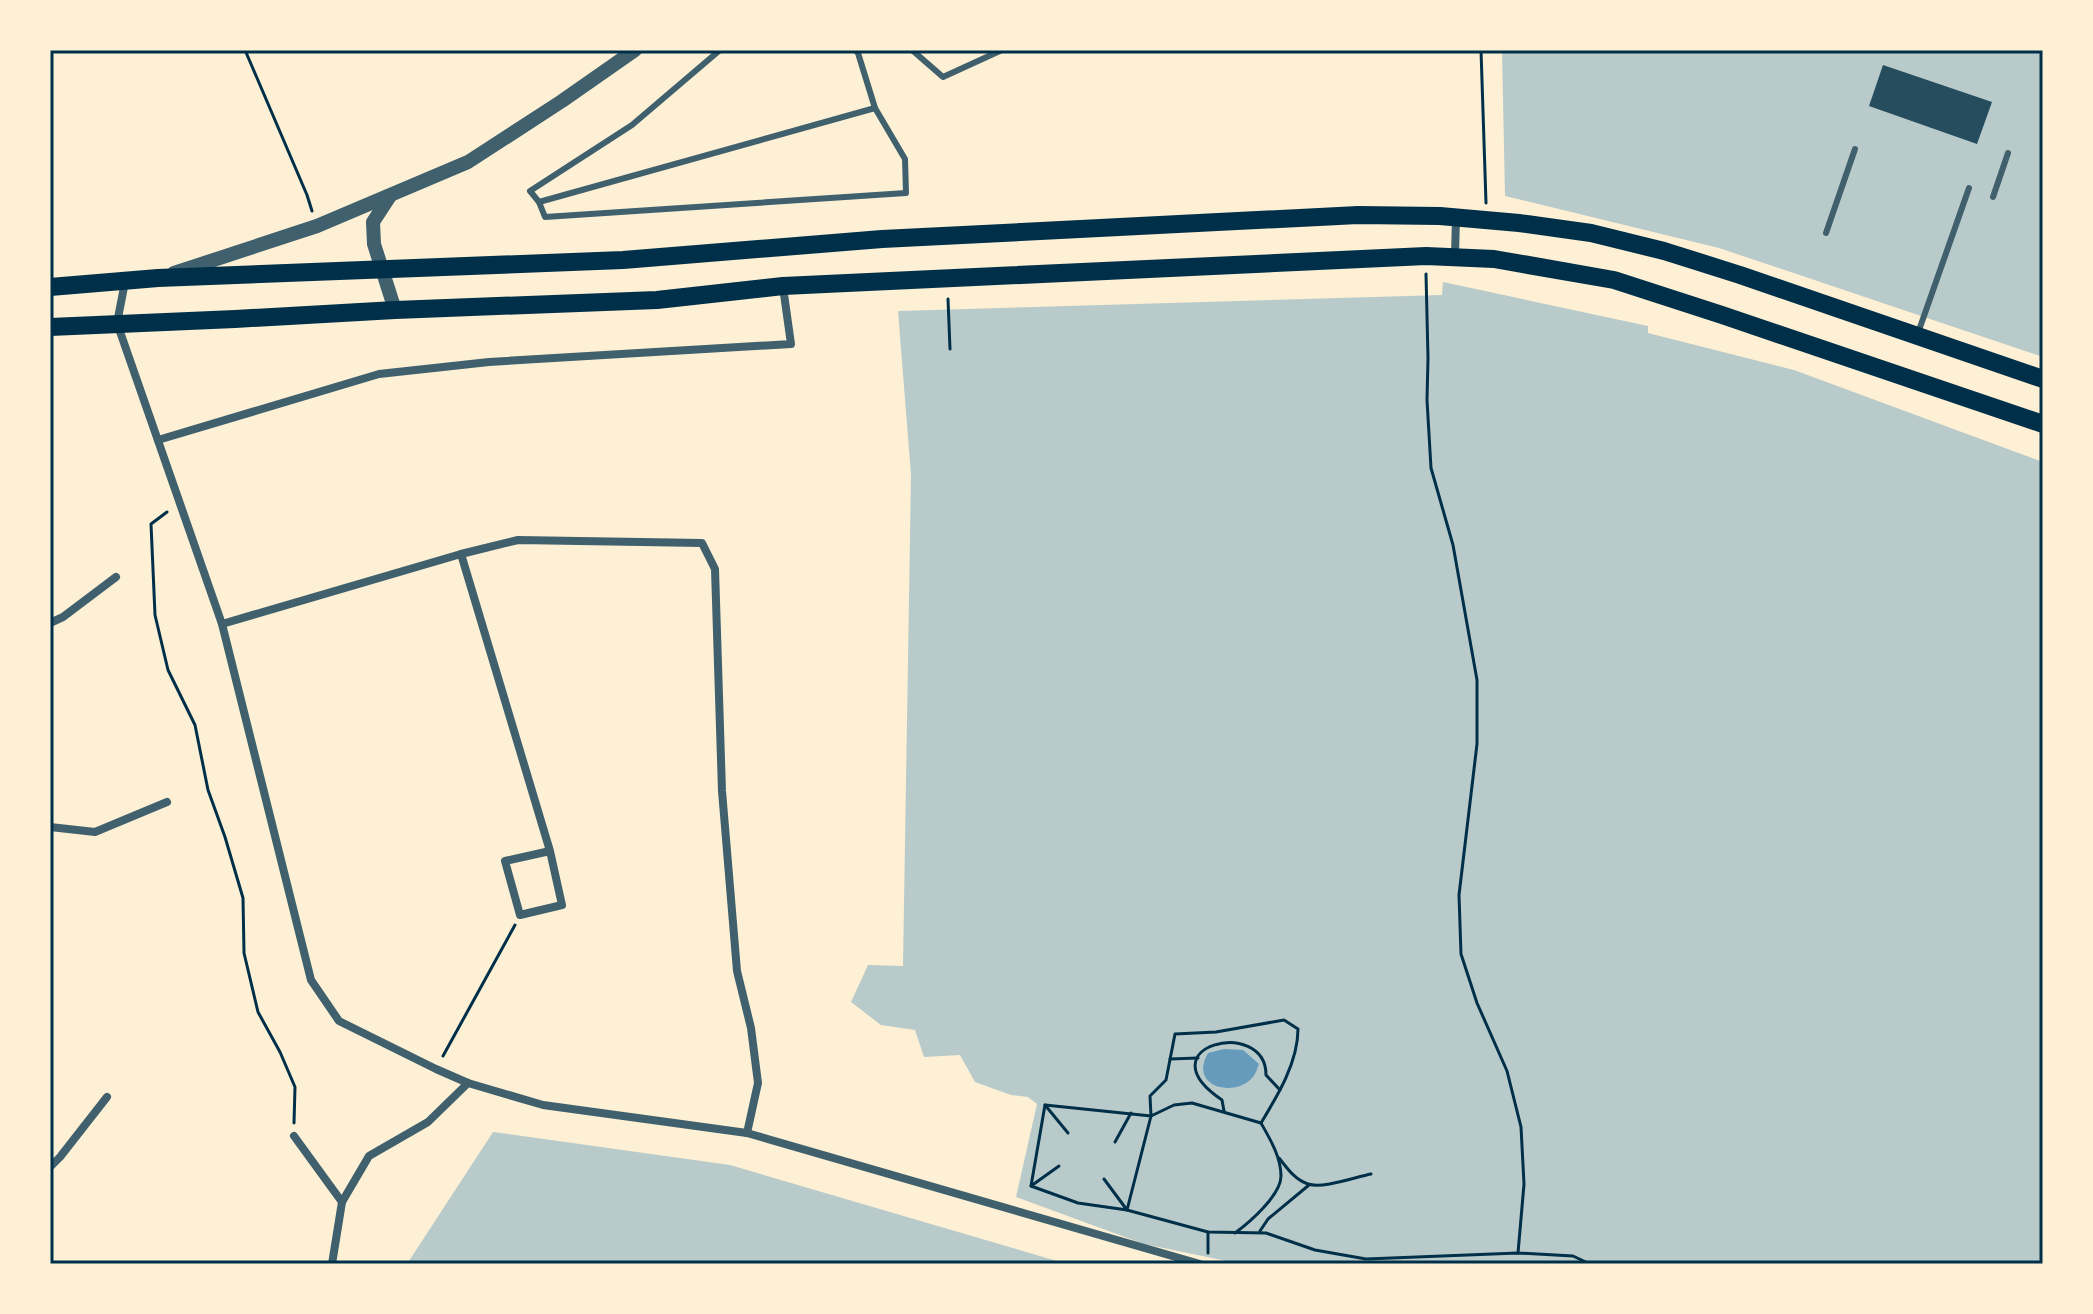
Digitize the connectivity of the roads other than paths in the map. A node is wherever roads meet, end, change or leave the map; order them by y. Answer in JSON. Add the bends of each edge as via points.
{"nodes":[{"id":1,"x":635,"y":50,"type":"edge"},
{"id":2,"x":720,"y":50,"type":"edge"},
{"id":3,"x":855,"y":50,"type":"edge"},
{"id":4,"x":912,"y":50,"type":"edge"},
{"id":5,"x":1002,"y":50,"type":"edge"},
{"id":6,"x":875,"y":108,"type":"junction"},
{"id":7,"x":1855,"y":149,"type":"dead end"},
{"id":8,"x":2008,"y":153,"type":"dead end"},
{"id":9,"x":1969,"y":188,"type":"dead end"},
{"id":10,"x":390,"y":196,"type":"junction"},
{"id":11,"x":1993,"y":197,"type":"dead end"},
{"id":12,"x":539,"y":202,"type":"junction"},
{"id":13,"x":1456,"y":217,"type":"junction"},
{"id":14,"x":1826,"y":233,"type":"dead end"},
{"id":15,"x":1455,"y":257,"type":"junction"},
{"id":16,"x":383,"y":270,"type":"junction"},
{"id":17,"x":158,"y":278,"type":"junction"},
{"id":18,"x":125,"y":281,"type":"junction"},
{"id":19,"x":783,"y":286,"type":"junction"},
{"id":20,"x":50,"y":287,"type":"edge"},
{"id":21,"x":395,"y":310,"type":"junction"},
{"id":22,"x":117,"y":323,"type":"junction"},
{"id":23,"x":50,"y":327,"type":"edge"},
{"id":24,"x":1917,"y":336,"type":"junction"},
{"id":25,"x":2043,"y":379,"type":"edge"},
{"id":26,"x":2043,"y":424,"type":"edge"},
{"id":27,"x":158,"y":440,"type":"junction"},
{"id":28,"x":461,"y":554,"type":"junction"},
{"id":29,"x":116,"y":577,"type":"dead end"},
{"id":30,"x":50,"y":623,"type":"edge"},
{"id":31,"x":222,"y":624,"type":"junction"},
{"id":32,"x":167,"y":802,"type":"dead end"},
{"id":33,"x":50,"y":827,"type":"edge"},
{"id":34,"x":550,"y":851,"type":"junction"},
{"id":35,"x":468,"y":1083,"type":"junction"},
{"id":36,"x":107,"y":1097,"type":"dead end"},
{"id":37,"x":747,"y":1133,"type":"junction"},
{"id":38,"x":294,"y":1136,"type":"road end"},
{"id":39,"x":50,"y":1167,"type":"edge"},
{"id":40,"x":342,"y":1202,"type":"junction"},
{"id":41,"x":332,"y":1264,"type":"edge"},
{"id":42,"x":1200,"y":1264,"type":"edge"}],
"edges":[{"from":1,"to":10,"type":"street","via":[[468,162]]},
{"from":2,"to":12,"type":"lane","via":[[632,125],[530,191]]},
{"from":3,"to":6,"type":"lane"},
{"from":4,"to":5,"type":"lane","via":[[943,77]]},
{"from":6,"to":12,"type":"lane"},
{"from":6,"to":12,"type":"lane","via":[[905,159],[906,193],[545,217]]},
{"from":7,"to":14,"type":"lane"},
{"from":8,"to":11,"type":"lane"},
{"from":9,"to":24,"type":"lane"},
{"from":10,"to":16,"type":"street","via":[[373,222]]},
{"from":10,"to":17,"type":"street"},
{"from":13,"to":15,"type":"street"},
{"from":13,"to":16,"type":"highway","via":[[1358,215]]},
{"from":13,"to":24,"type":"highway","via":[[1591,233],[1664,251]]},
{"from":15,"to":19,"type":"highway"},
{"from":15,"to":26,"type":"highway","via":[[1614,280]]},
{"from":16,"to":17,"type":"highway"},
{"from":16,"to":21,"type":"street"},
{"from":17,"to":18,"type":"highway"},
{"from":18,"to":20,"type":"highway"},
{"from":18,"to":22,"type":"street"},
{"from":19,"to":21,"type":"highway","via":[[657,300]]},
{"from":19,"to":27,"type":"street","via":[[791,344],[379,374]]},
{"from":21,"to":22,"type":"highway"},
{"from":22,"to":23,"type":"highway"},
{"from":22,"to":27,"type":"street"},
{"from":24,"to":25,"type":"highway"},
{"from":27,"to":31,"type":"street"},
{"from":28,"to":31,"type":"street"},
{"from":28,"to":34,"type":"street"},
{"from":28,"to":37,"type":"street","via":[[518,540],[702,543],[715,569],[722,791],[735,956],[758,1083]]},
{"from":29,"to":30,"type":"street"},
{"from":31,"to":35,"type":"street","via":[[311,980],[339,1021]]},
{"from":32,"to":33,"type":"street","via":[[95,832]]},
{"from":34,"to":34,"type":"street","via":[[562,905],[520,915],[505,861]]},
{"from":35,"to":37,"type":"street","via":[[543,1105]]},
{"from":35,"to":40,"type":"street","via":[[428,1122],[369,1156]]},
{"from":36,"to":39,"type":"street"},
{"from":37,"to":42,"type":"street"},
{"from":38,"to":40,"type":"street"},
{"from":40,"to":41,"type":"street"}]}
